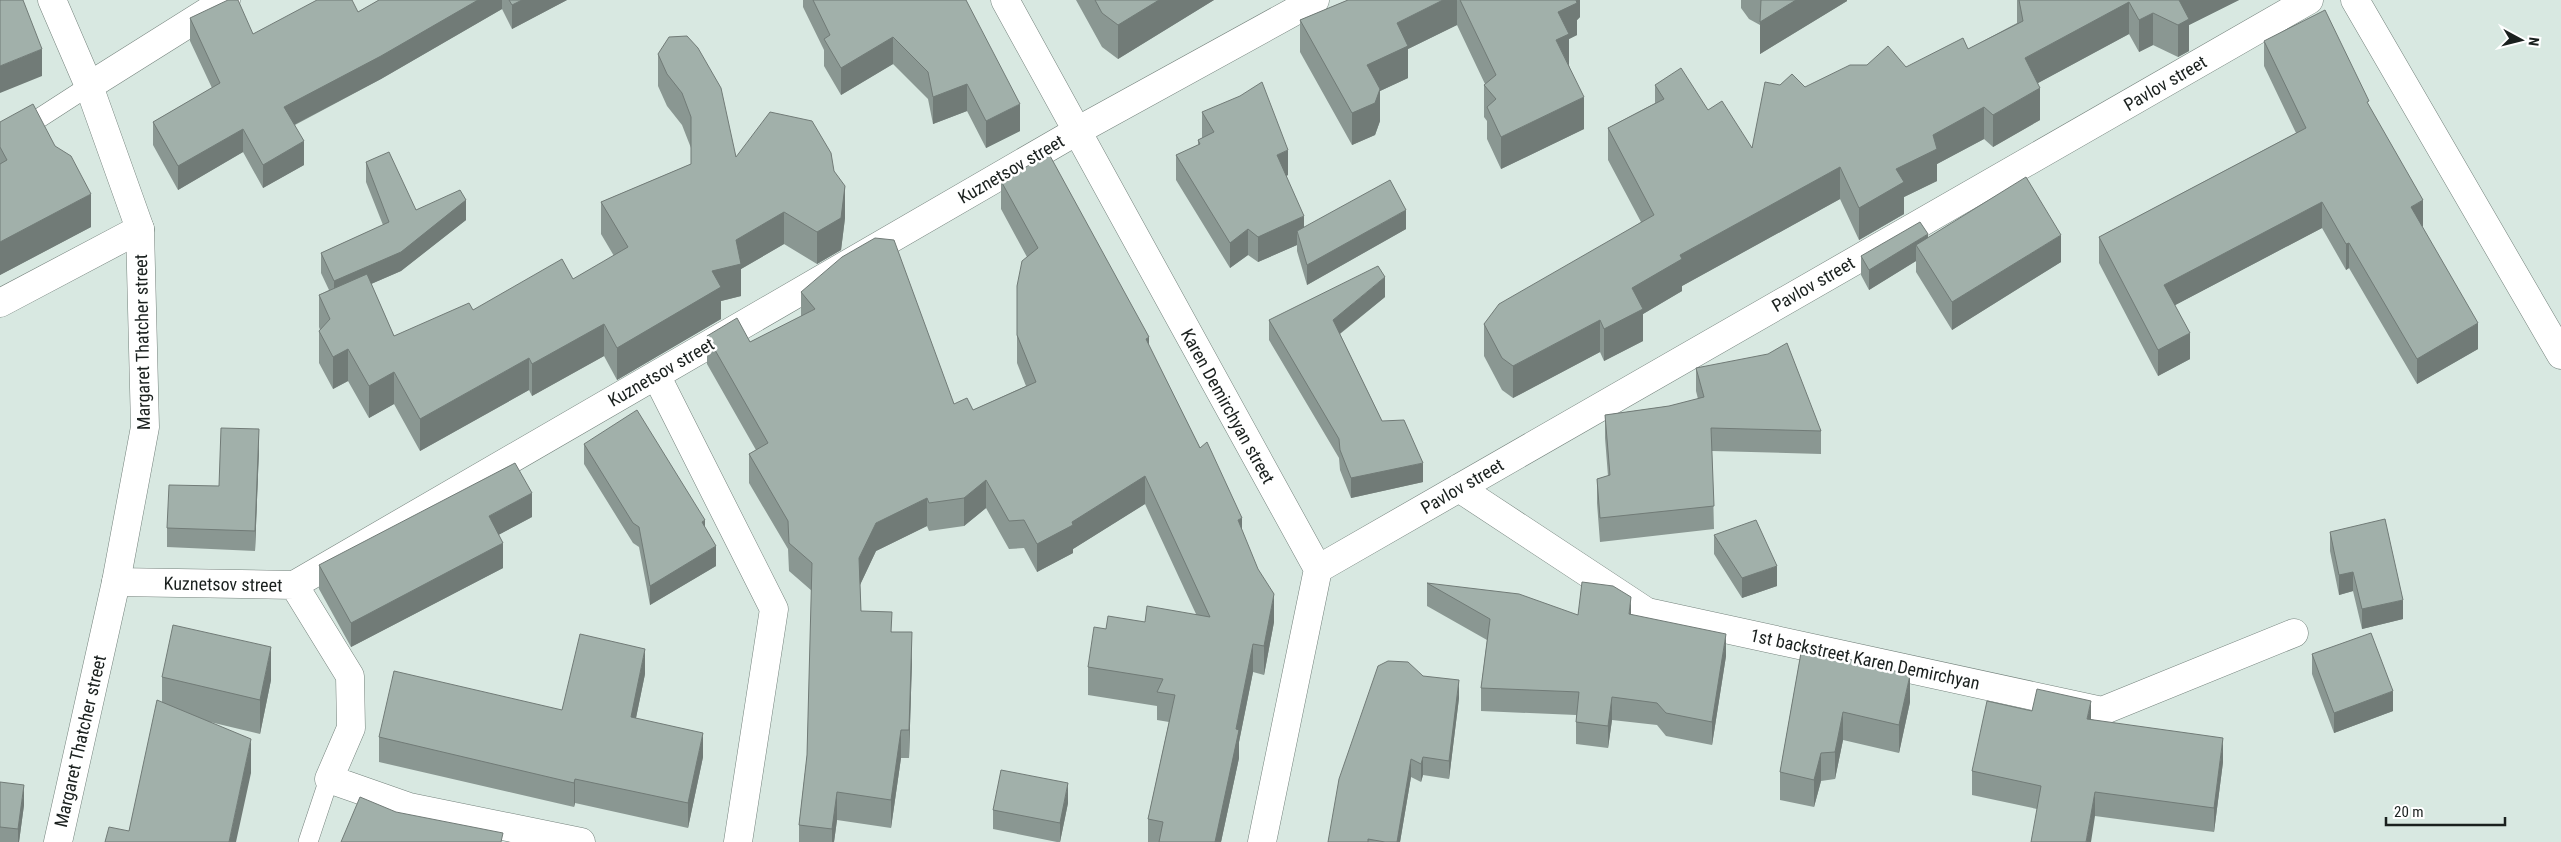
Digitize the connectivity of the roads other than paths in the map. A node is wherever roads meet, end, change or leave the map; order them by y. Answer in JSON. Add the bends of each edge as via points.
{"nodes":[{"id":1,"x":52,"y":0,"type":"edge"},
{"id":2,"x":226,"y":0,"type":"edge"},
{"id":3,"x":1004,"y":0,"type":"edge"},
{"id":4,"x":1315,"y":0,"type":"edge"},
{"id":5,"x":2310,"y":0,"type":"edge"},
{"id":6,"x":2355,"y":0,"type":"edge"},
{"id":7,"x":89,"y":86,"type":"junction"},
{"id":8,"x":1077,"y":131,"type":"junction"},
{"id":9,"x":0,"y":137,"type":"edge"},
{"id":10,"x":140,"y":229,"type":"junction"},
{"id":11,"x":0,"y":303,"type":"edge"},
{"id":12,"x":2561,"y":355,"type":"edge"},
{"id":13,"x":656,"y":375,"type":"junction"},
{"id":14,"x":1459,"y":488,"type":"junction"},
{"id":15,"x":1318,"y":569,"type":"junction"},
{"id":16,"x":116,"y":582,"type":"junction"},
{"id":17,"x":294,"y":585,"type":"junction"},
{"id":18,"x":2294,"y":633,"type":"dead end"},
{"id":19,"x":329,"y":779,"type":"junction"},
{"id":20,"x":58,"y":842,"type":"edge"},
{"id":21,"x":308,"y":842,"type":"edge"},
{"id":22,"x":581,"y":842,"type":"edge"},
{"id":23,"x":738,"y":842,"type":"edge"},
{"id":24,"x":1262,"y":842,"type":"edge"}],
"edges":[{"from":1,"to":7,"type":"street","name":"Margaret Thatcher street"},
{"from":2,"to":7,"type":"street"},
{"from":3,"to":8,"type":"street","name":"Karen Demirchyan street"},
{"from":4,"to":8,"type":"street","name":"Kuznetsov street"},
{"from":5,"to":14,"type":"street","name":"Pavlov street"},
{"from":6,"to":12,"type":"street"},
{"from":7,"to":9,"type":"lane","via":[[24,128]]},
{"from":7,"to":10,"type":"street","name":"Margaret Thatcher street"},
{"from":8,"to":13,"type":"street","name":"Kuznetsov street"},
{"from":8,"to":15,"type":"street","name":"Karen Demirchyan street"},
{"from":10,"to":11,"type":"street"},
{"from":10,"to":16,"type":"street","name":"Margaret Thatcher street","via":[[145,427]]},
{"from":13,"to":17,"type":"street","name":"Kuznetsov street"},
{"from":13,"to":23,"type":"street","via":[[774,609]]},
{"from":14,"to":15,"type":"street","name":"Pavlov street"},
{"from":14,"to":18,"type":"street","name":"1st backstreet Karen Demirchyan","via":[[1647,612],[2102,710]]},
{"from":15,"to":24,"type":"street"},
{"from":16,"to":17,"type":"street","name":"Kuznetsov street"},
{"from":16,"to":20,"type":"street","name":"Margaret Thatcher street"},
{"from":17,"to":19,"type":"street","via":[[350,676],[351,728]]},
{"from":19,"to":21,"type":"lane"},
{"from":19,"to":22,"type":"street","via":[[409,807]]}]}
